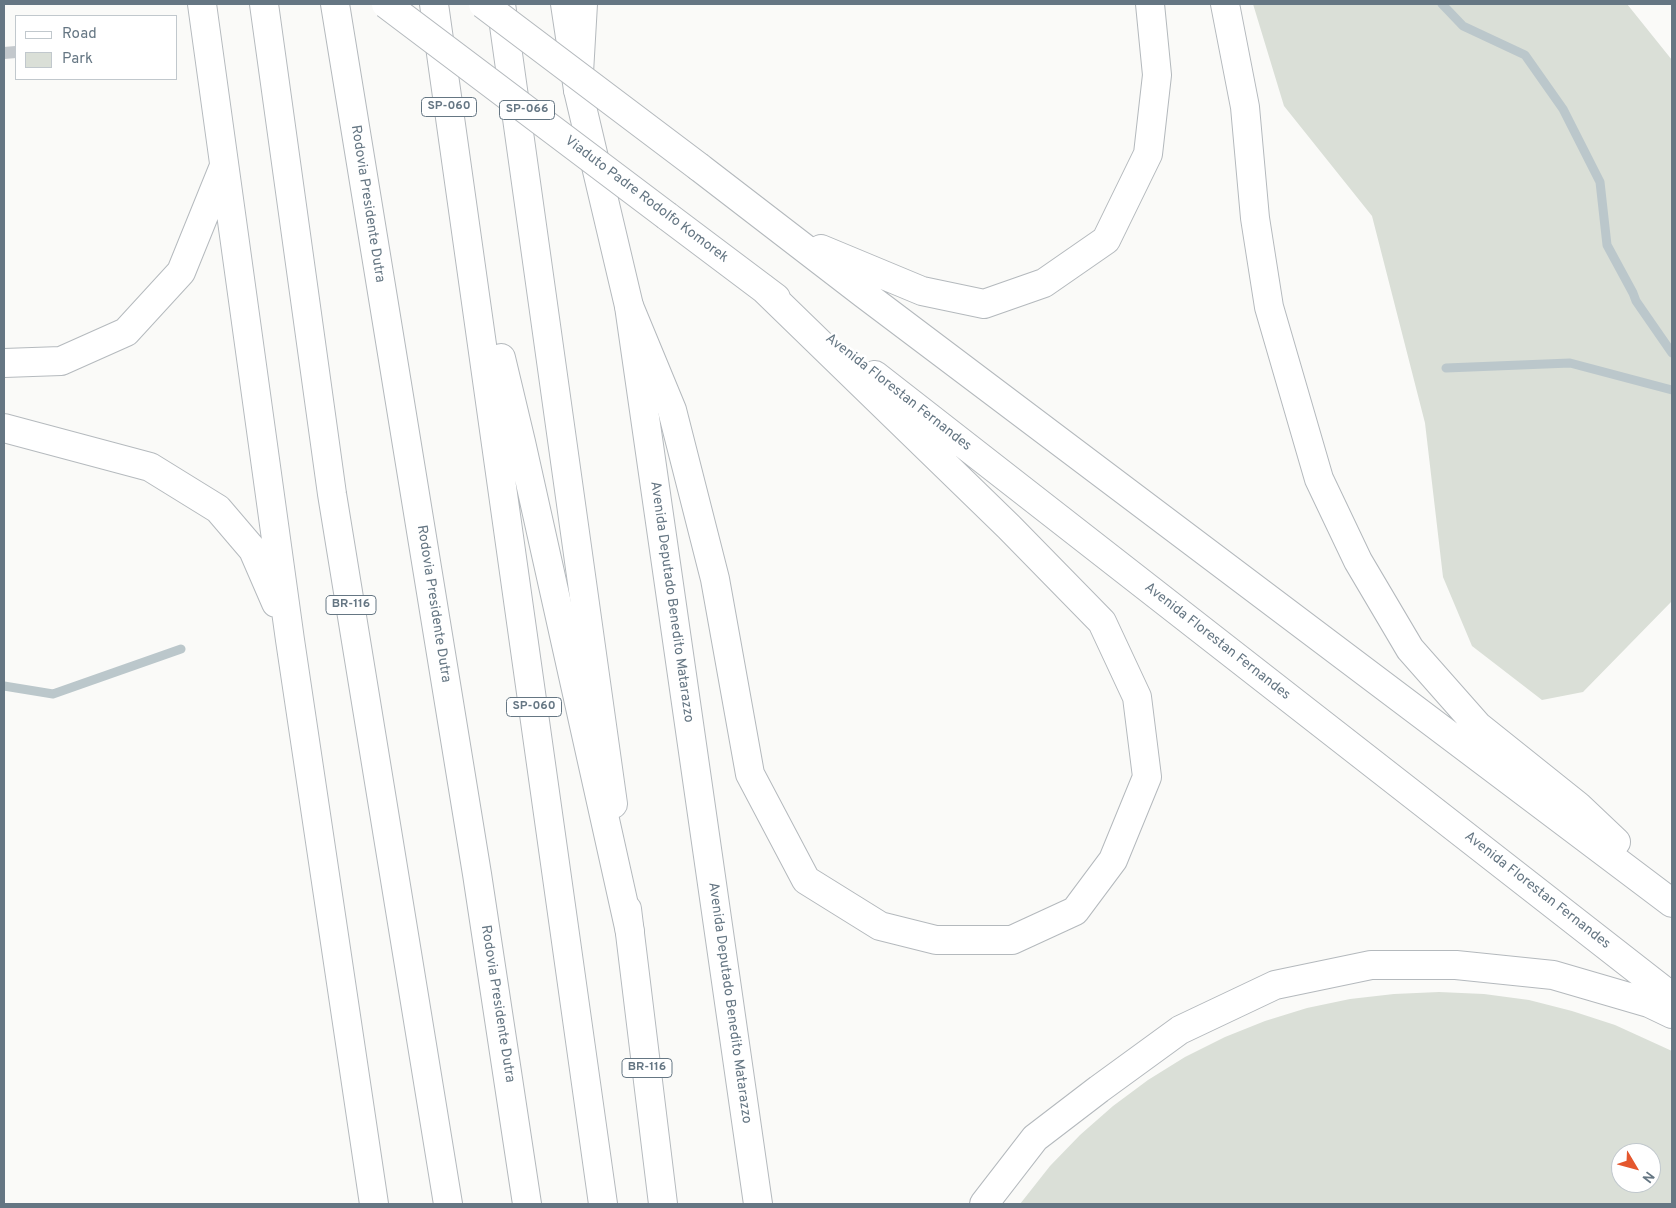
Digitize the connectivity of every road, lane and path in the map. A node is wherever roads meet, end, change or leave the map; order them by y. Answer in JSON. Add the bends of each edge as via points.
{"nodes":[{"id":1,"x":202,"y":4,"type":"edge"},
{"id":2,"x":264,"y":4,"type":"edge"},
{"id":3,"x":335,"y":4,"type":"edge"},
{"id":4,"x":386,"y":4,"type":"edge"},
{"id":5,"x":434,"y":4,"type":"edge"},
{"id":6,"x":483,"y":4,"type":"edge"},
{"id":7,"x":501,"y":4,"type":"edge"},
{"id":8,"x":565,"y":4,"type":"edge"},
{"id":9,"x":583,"y":4,"type":"edge"},
{"id":10,"x":1150,"y":4,"type":"edge"},
{"id":11,"x":1225,"y":4,"type":"edge"},
{"id":12,"x":578,"y":90,"type":"junction"},
{"id":13,"x":225,"y":165,"type":"junction"},
{"id":14,"x":464,"y":210,"type":"junction"},
{"id":15,"x":790,"y":236,"type":"junction"},
{"id":16,"x":762,"y":288,"type":"junction"},
{"id":17,"x":629,"y":306,"type":"junction"},
{"id":18,"x":4,"y":363,"type":"edge"},
{"id":19,"x":4,"y":428,"type":"edge"},
{"id":20,"x":290,"y":640,"type":"junction"},
{"id":21,"x":1672,"y":894,"type":"edge"},
{"id":22,"x":1672,"y":903,"type":"edge"},
{"id":23,"x":630,"y":932,"type":"junction"},
{"id":24,"x":1672,"y":997,"type":"edge"},
{"id":25,"x":1672,"y":1014,"type":"edge"},
{"id":26,"x":374,"y":1204,"type":"edge"},
{"id":27,"x":448,"y":1204,"type":"edge"},
{"id":28,"x":527,"y":1204,"type":"edge"},
{"id":29,"x":603,"y":1204,"type":"edge"},
{"id":30,"x":663,"y":1204,"type":"edge"},
{"id":31,"x":758,"y":1204,"type":"edge"},
{"id":32,"x":984,"y":1204,"type":"edge"}],
"edges":[{"from":1,"to":13,"type":"main road"},
{"from":2,"to":27,"type":"main road","number":"BR-116","via":[[332,494]]},
{"from":3,"to":28,"type":"main road","name":"Rodovia Presidente Dutra","via":[[476,865]]},
{"from":4,"to":16,"type":"main road","name":"Viaduto Padre Rodolfo Komorek","number":"SP-066","bridge":true},
{"from":5,"to":14,"type":"main road","number":"SP-060"},
{"from":6,"to":15,"type":"main road","bridge":true},
{"from":7,"to":23,"type":"main road","number":"BR-116"},
{"from":8,"to":12,"type":"main road","name":"Avenida Deputado Benedito Matarazzo"},
{"from":9,"to":12,"type":"main road"},
{"from":10,"to":15,"type":"main road","via":[[1157,75],[1148,154],[1106,240],[1044,283],[984,304],[922,291]]},
{"from":11,"to":21,"type":"main road","via":[[1245,107],[1255,218],[1268,307],[1319,479],[1358,561],[1410,649],[1478,726],[1578,806]]},
{"from":12,"to":17,"type":"main road","name":"Avenida Deputado Benedito Matarazzo"},
{"from":13,"to":18,"type":"main road","via":[[181,272],[126,332],[61,361]]},
{"from":13,"to":20,"type":"main road"},
{"from":14,"to":23,"type":"main road","via":[[521,442]]},
{"from":14,"to":29,"type":"main road","number":"SP-060"},
{"from":15,"to":22,"type":"main road"},
{"from":16,"to":17,"type":"main road","via":[[1009,527],[1102,622],[1138,697],[1147,777],[1113,860],[1075,911],[1012,940],[936,940],[880,926],[806,880],[750,774],[715,579],[672,410]]},
{"from":16,"to":24,"type":"main road","name":"Avenida Florestan Fernandes"},
{"from":17,"to":31,"type":"main road","name":"Avenida Deputado Benedito Matarazzo"},
{"from":19,"to":20,"type":"main road","via":[[150,467],[218,509],[253,550]]},
{"from":20,"to":26,"type":"main road"},
{"from":23,"to":30,"type":"main road","number":"BR-116"},
{"from":25,"to":32,"type":"main road","via":[[1649,1003],[1553,975],[1456,965],[1371,965],[1275,984],[1180,1030],[1099,1089],[1035,1138]]}]}
